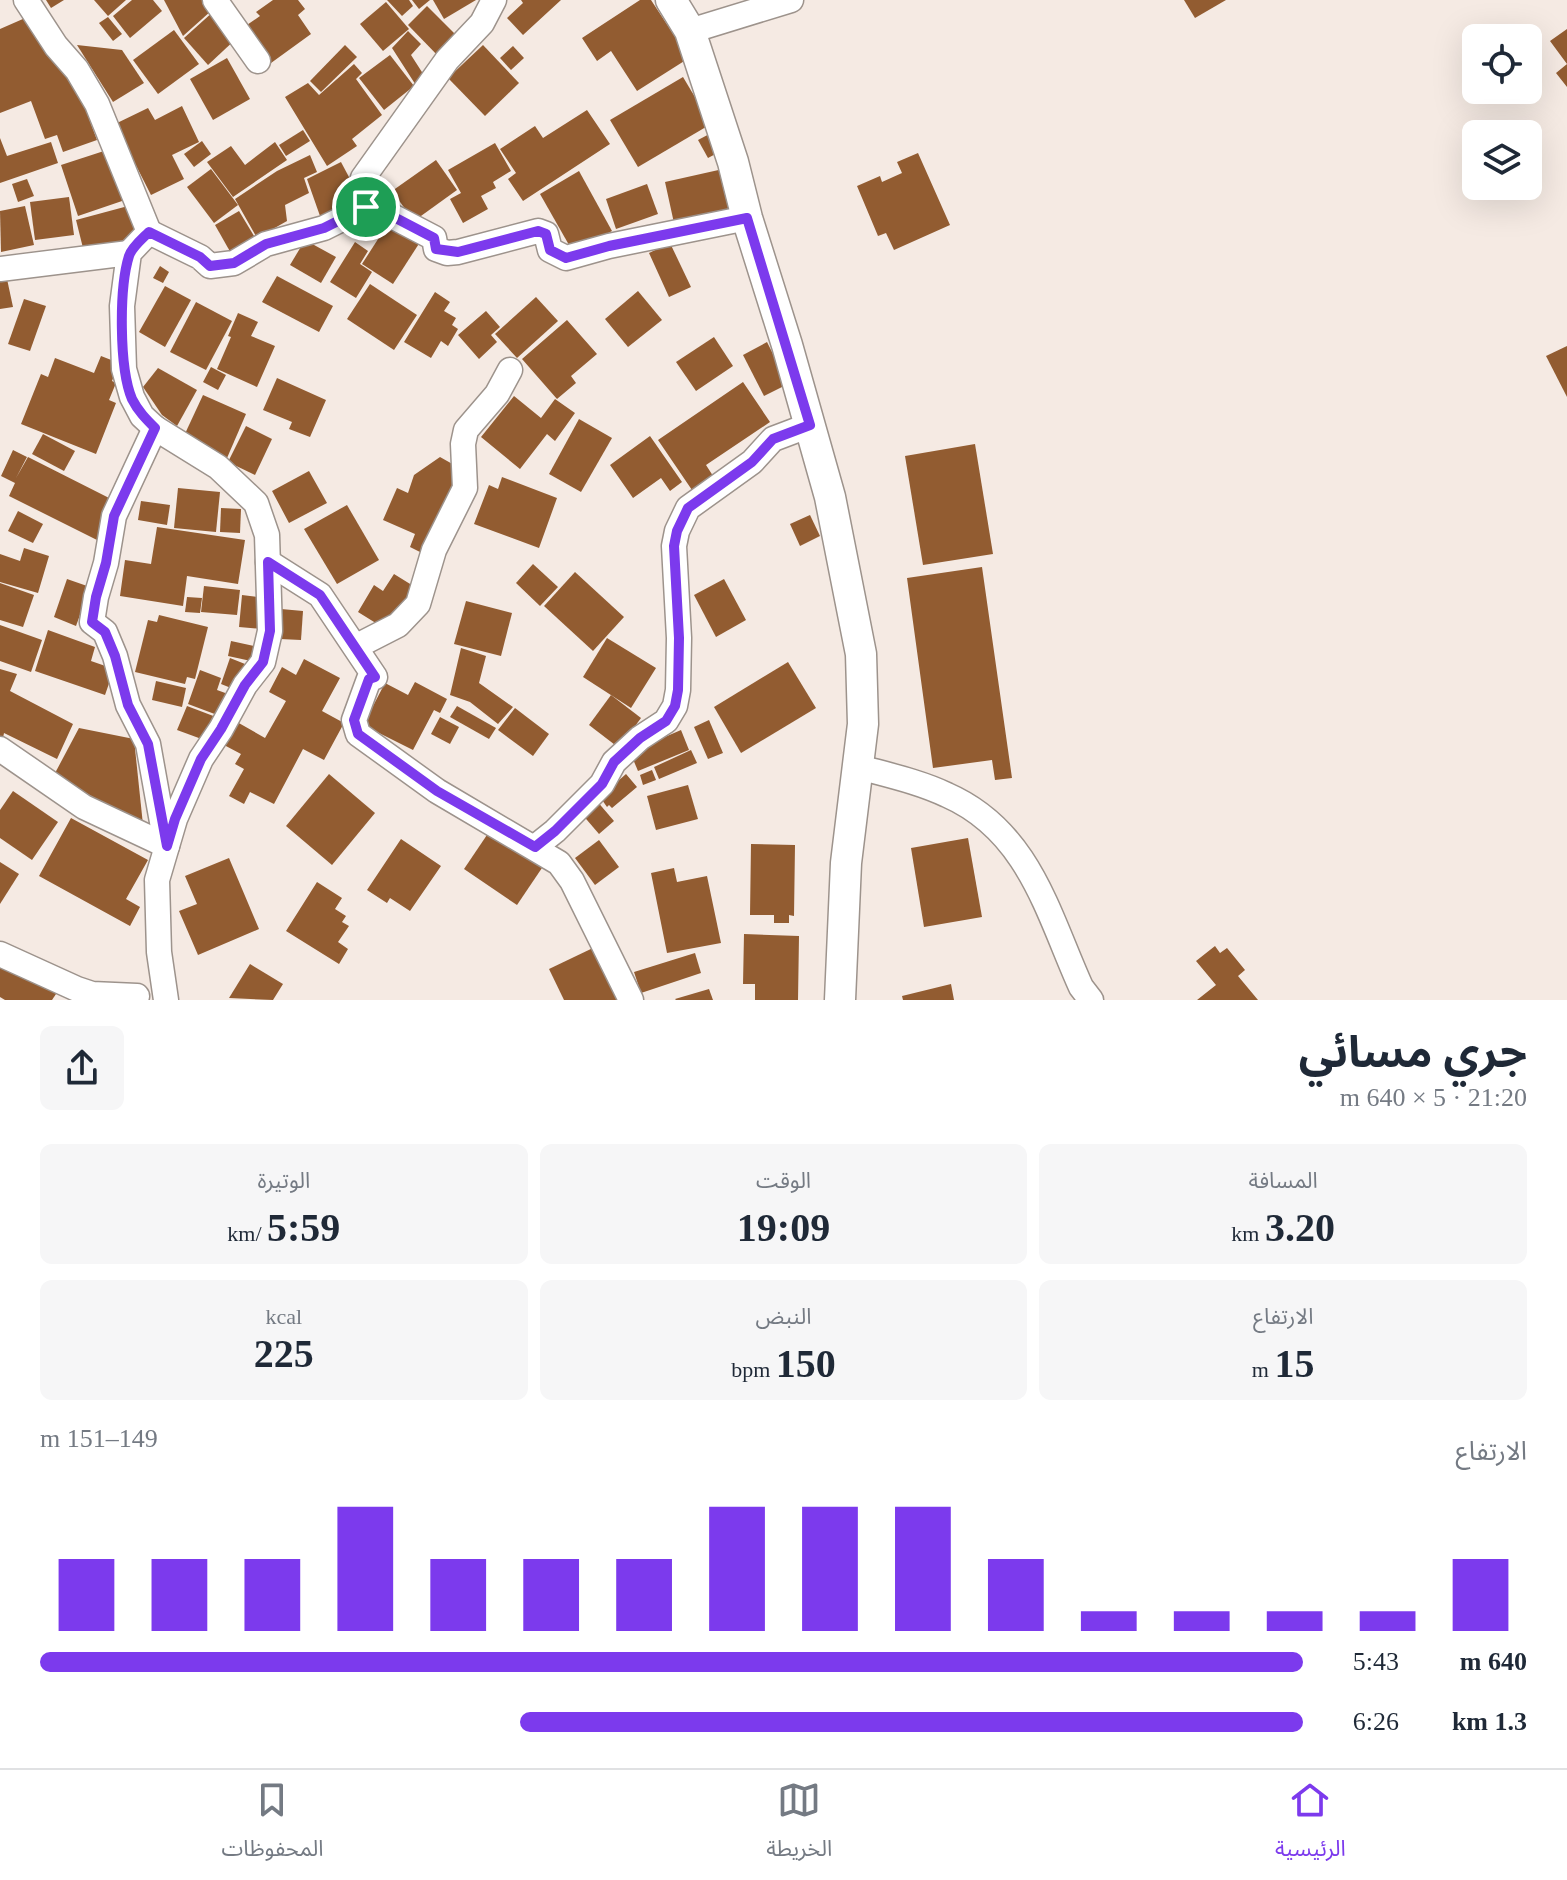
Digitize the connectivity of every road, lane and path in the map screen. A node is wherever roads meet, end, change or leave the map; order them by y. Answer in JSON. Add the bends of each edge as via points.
{"nodes":[{"id":1,"x":26,"y":0,"type":"edge"},
{"id":2,"x":215,"y":0,"type":"edge"},
{"id":3,"x":494,"y":0,"type":"edge"},
{"id":4,"x":671,"y":0,"type":"edge"},
{"id":5,"x":791,"y":0,"type":"edge"},
{"id":6,"x":690,"y":31,"type":"junction"},
{"id":7,"x":258,"y":61,"type":"dead end"},
{"id":8,"x":366,"y":207,"type":"junction"},
{"id":9,"x":747,"y":218,"type":"junction"},
{"id":10,"x":149,"y":232,"type":"junction"},
{"id":11,"x":129,"y":253,"type":"junction"},
{"id":12,"x":0,"y":269,"type":"edge"},
{"id":13,"x":510,"y":370,"type":"dead end"},
{"id":14,"x":810,"y":425,"type":"junction"},
{"id":15,"x":155,"y":428,"type":"junction"},
{"id":16,"x":268,"y":562,"type":"junction"},
{"id":17,"x":357,"y":646,"type":"junction"},
{"id":18,"x":0,"y":749,"type":"edge"},
{"id":19,"x":859,"y":767,"type":"junction"},
{"id":20,"x":167,"y":846,"type":"junction"},
{"id":21,"x":535,"y":847,"type":"junction"},
{"id":22,"x":0,"y":954,"type":"edge"},
{"id":23,"x":161,"y":968,"type":"junction"},
{"id":24,"x":135,"y":998,"type":"edge"},
{"id":25,"x":166,"y":1000,"type":"edge"},
{"id":26,"x":631,"y":1000,"type":"edge"},
{"id":27,"x":840,"y":1000,"type":"edge"},
{"id":28,"x":1091,"y":1000,"type":"edge"}],
"edges":[{"from":1,"to":10,"type":"street","via":[[97,104]]},
{"from":2,"to":7,"type":"street"},
{"from":3,"to":8,"type":"street","via":[[363,178]]},
{"from":4,"to":6,"type":"street"},
{"from":5,"to":6,"type":"street"},
{"from":6,"to":9,"type":"street"},
{"from":8,"to":9,"type":"street","via":[[434,238],[436,249],[447,253],[538,231],[546,234],[550,250],[566,258]]},
{"from":8,"to":10,"type":"street","via":[[222,265],[210,266]]},
{"from":9,"to":14,"type":"street"},
{"from":10,"to":11,"type":"street"},
{"from":11,"to":12,"type":"street"},
{"from":11,"to":15,"type":"street","via":[[122,306],[124,369],[132,397]]},
{"from":13,"to":17,"type":"street","via":[[466,430],[465,488],[434,550],[418,604],[398,625]]},
{"from":14,"to":19,"type":"street","via":[[861,654]]},
{"from":14,"to":21,"type":"street","via":[[773,439],[752,462],[688,508],[674,546],[679,638],[675,706],[666,721],[614,762],[602,784]]},
{"from":15,"to":16,"type":"street","via":[[218,467],[256,503],[267,535]]},
{"from":15,"to":20,"type":"street","via":[[114,516],[92,622],[105,632],[128,705],[148,744]]},
{"from":16,"to":17,"type":"street","via":[[320,595]]},
{"from":16,"to":20,"type":"street","via":[[270,631],[263,662],[201,759]]},
{"from":17,"to":21,"type":"street","via":[[375,677],[369,679],[354,720],[358,734],[437,791]]},
{"from":18,"to":20,"type":"street","via":[[84,807]]},
{"from":19,"to":27,"type":"street","via":[[846,863]]},
{"from":19,"to":28,"type":"street","via":[[950,795],[998,830],[1033,874]]},
{"from":20,"to":23,"type":"street","via":[[157,880]]},
{"from":21,"to":26,"type":"street","via":[[559,863],[572,881]]},
{"from":22,"to":24,"type":"street","via":[[92,994]]},
{"from":23,"to":24,"type":"street"},
{"from":23,"to":25,"type":"street"}]}
